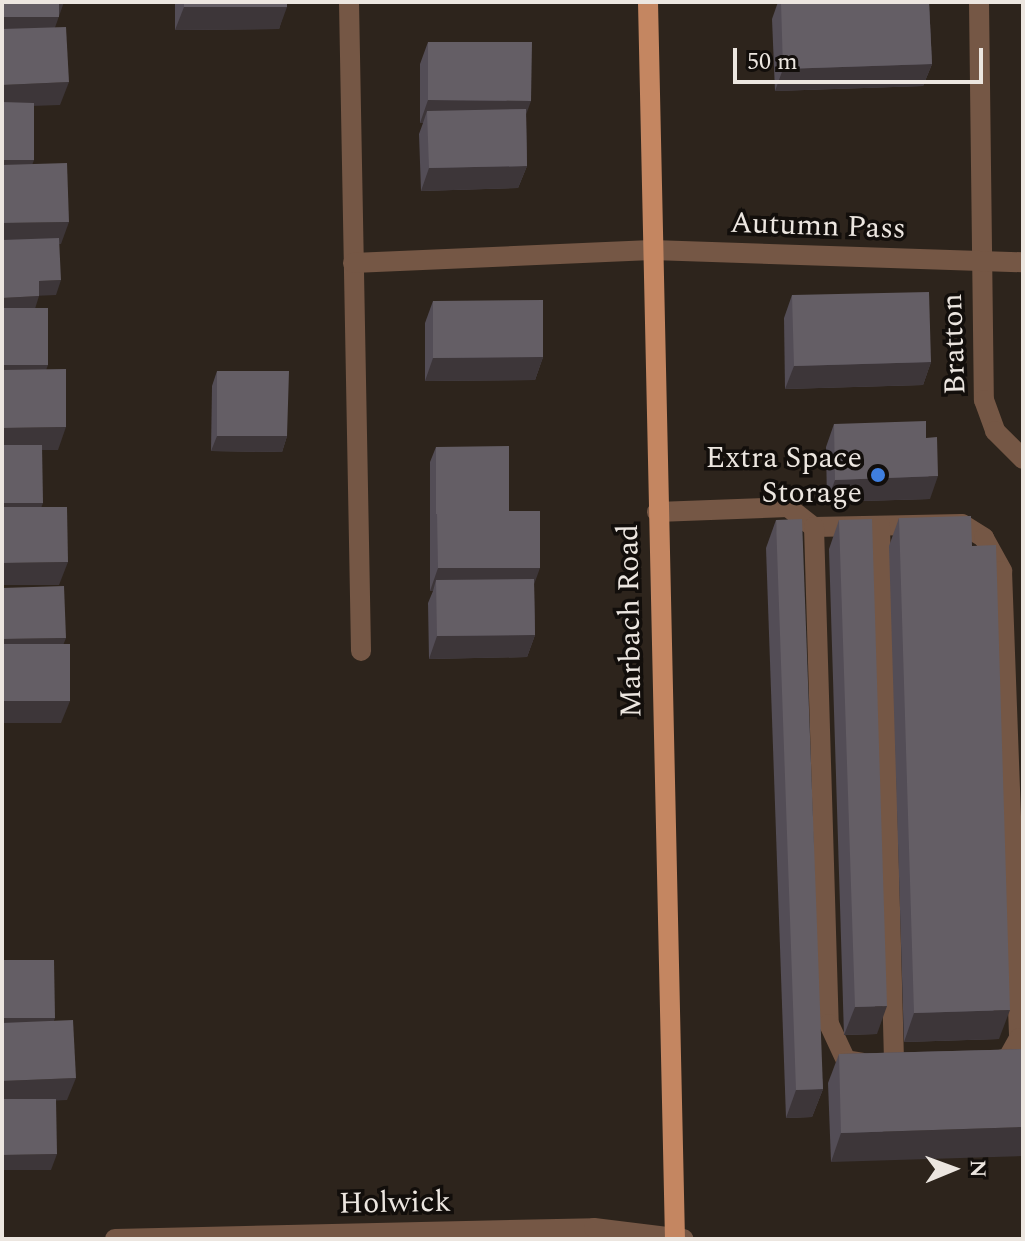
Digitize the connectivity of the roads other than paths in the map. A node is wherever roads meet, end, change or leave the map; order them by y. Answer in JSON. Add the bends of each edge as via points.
{"nodes":[{"id":1,"x":349,"y":2,"type":"edge"},
{"id":2,"x":648,"y":2,"type":"edge"},
{"id":3,"x":979,"y":2,"type":"edge"},
{"id":4,"x":652,"y":250,"type":"junction"},
{"id":5,"x":982,"y":262,"type":"junction"},
{"id":6,"x":1023,"y":262,"type":"edge"},
{"id":7,"x":353,"y":263,"type":"junction"},
{"id":8,"x":1023,"y":459,"type":"edge"},
{"id":9,"x":657,"y":512,"type":"junction"},
{"id":10,"x":880,"y":526,"type":"junction"},
{"id":11,"x":814,"y":527,"type":"junction"},
{"id":12,"x":361,"y":651,"type":"dead end"},
{"id":13,"x":967,"y":1061,"type":"edge"},
{"id":14,"x":894,"y":1062,"type":"junction"},
{"id":15,"x":923,"y":1062,"type":"edge"},
{"id":16,"x":675,"y":1238,"type":"edge"},
{"id":17,"x":115,"y":1239,"type":"edge"},
{"id":18,"x":683,"y":1239,"type":"edge"}],
"edges":[{"from":1,"to":7,"type":"street"},
{"from":2,"to":4,"type":"main road","name":"Marbach Road"},
{"from":3,"to":5,"type":"street","name":"Bratton"},
{"from":4,"to":5,"type":"street","name":"Autumn Pass"},
{"from":4,"to":7,"type":"street","name":"Autumn Pass"},
{"from":4,"to":9,"type":"main road","name":"Marbach Road"},
{"from":5,"to":6,"type":"street","name":"Autumn Pass"},
{"from":5,"to":8,"type":"street","name":"Bratton","via":[[984,400],[995,431]]},
{"from":7,"to":12,"type":"street"},
{"from":9,"to":11,"type":"street","via":[[788,507]]},
{"from":9,"to":16,"type":"main road","name":"Marbach Road"},
{"from":10,"to":11,"type":"street"},
{"from":10,"to":13,"type":"street","via":[[962,524],[984,538],[1002,571],[1019,1038],[1008,1058]]},
{"from":10,"to":14,"type":"street"},
{"from":11,"to":14,"type":"street","via":[[829,1024],[846,1060]]},
{"from":14,"to":15,"type":"street"},
{"from":16,"to":17,"type":"street","name":"Holwick","via":[[594,1228]]},
{"from":16,"to":18,"type":"street","name":"Holwick"}]}
